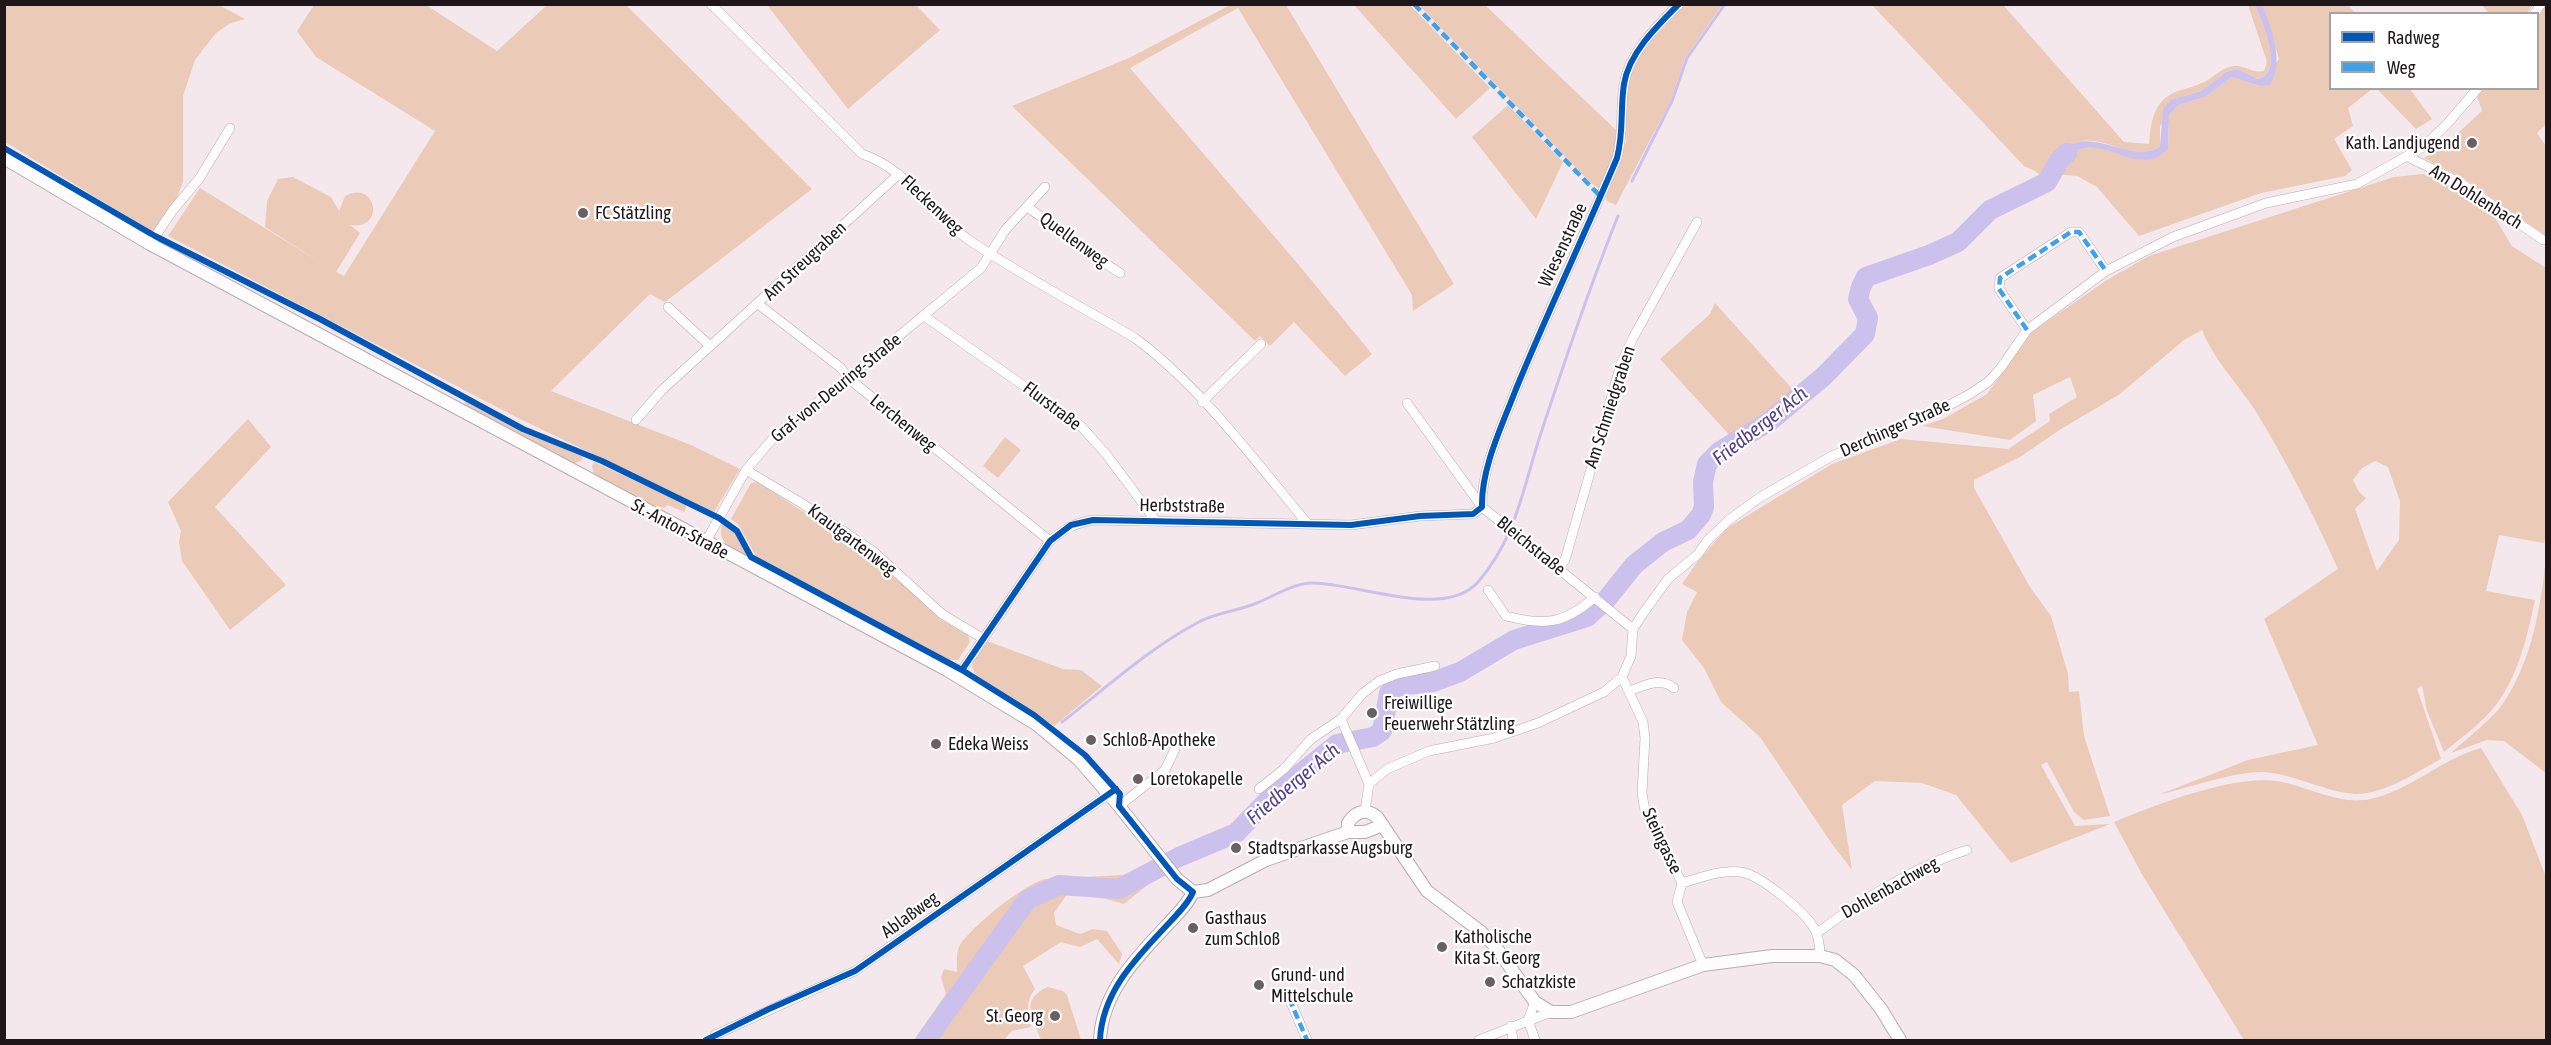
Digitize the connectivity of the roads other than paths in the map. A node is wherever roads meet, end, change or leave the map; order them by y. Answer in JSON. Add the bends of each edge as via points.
{"nodes":[{"id":1,"x":711,"y":4,"type":"edge"},
{"id":2,"x":1679,"y":4,"type":"edge"},
{"id":3,"x":2476,"y":90,"type":"edge"},
{"id":4,"x":230,"y":128,"type":"dead end"},
{"id":5,"x":2408,"y":157,"type":"junction"},
{"id":6,"x":4,"y":158,"type":"edge"},
{"id":7,"x":899,"y":174,"type":"junction"},
{"id":8,"x":1045,"y":187,"type":"dead end"},
{"id":9,"x":1027,"y":207,"type":"junction"},
{"id":10,"x":1697,"y":222,"type":"dead end"},
{"id":11,"x":2543,"y":240,"type":"dead end"},
{"id":12,"x":150,"y":244,"type":"junction"},
{"id":13,"x":990,"y":253,"type":"junction"},
{"id":14,"x":2106,"y":271,"type":"junction"},
{"id":15,"x":1120,"y":273,"type":"dead end"},
{"id":16,"x":758,"y":304,"type":"junction"},
{"id":17,"x":669,"y":307,"type":"dead end"},
{"id":18,"x":924,"y":316,"type":"junction"},
{"id":19,"x":2027,"y":330,"type":"junction"},
{"id":20,"x":1261,"y":344,"type":"dead end"},
{"id":21,"x":710,"y":346,"type":"junction"},
{"id":22,"x":848,"y":378,"type":"junction"},
{"id":23,"x":1202,"y":402,"type":"junction"},
{"id":24,"x":1407,"y":403,"type":"dead end"},
{"id":25,"x":636,"y":420,"type":"dead end"},
{"id":26,"x":746,"y":470,"type":"junction"},
{"id":27,"x":1482,"y":507,"type":"junction"},
{"id":28,"x":1156,"y":520,"type":"junction"},
{"id":29,"x":1307,"y":523,"type":"junction"},
{"id":30,"x":1050,"y":541,"type":"junction"},
{"id":31,"x":705,"y":543,"type":"junction"},
{"id":32,"x":1560,"y":568,"type":"junction"},
{"id":33,"x":1488,"y":590,"type":"dead end"},
{"id":34,"x":1596,"y":598,"type":"junction"},
{"id":35,"x":1633,"y":629,"type":"junction"},
{"id":36,"x":982,"y":638,"type":"junction"},
{"id":37,"x":1435,"y":666,"type":"dead end"},
{"id":38,"x":958,"y":676,"type":"junction"},
{"id":39,"x":1622,"y":677,"type":"junction"},
{"id":40,"x":1674,"y":688,"type":"dead end"},
{"id":41,"x":1630,"y":691,"type":"junction"},
{"id":42,"x":1341,"y":719,"type":"junction"},
{"id":43,"x":1175,"y":749,"type":"dead end"},
{"id":44,"x":1369,"y":784,"type":"junction"},
{"id":45,"x":1259,"y":789,"type":"dead end"},
{"id":46,"x":1109,"y":794,"type":"junction"},
{"id":47,"x":1119,"y":806,"type":"junction"},
{"id":48,"x":1365,"y":811,"type":"junction"},
{"id":49,"x":1383,"y":825,"type":"junction"},
{"id":50,"x":1348,"y":832,"type":"junction"},
{"id":51,"x":1967,"y":850,"type":"dead end"},
{"id":52,"x":1682,"y":883,"type":"junction"},
{"id":53,"x":1193,"y":892,"type":"junction"},
{"id":54,"x":1817,"y":933,"type":"junction"},
{"id":55,"x":1820,"y":956,"type":"junction"},
{"id":56,"x":1703,"y":965,"type":"junction"},
{"id":57,"x":1288,"y":998,"type":"dead end"},
{"id":58,"x":1535,"y":1002,"type":"junction"},
{"id":59,"x":1551,"y":1012,"type":"junction"},
{"id":60,"x":1528,"y":1020,"type":"junction"},
{"id":61,"x":1511,"y":1026,"type":"junction"},
{"id":62,"x":715,"y":1035,"type":"dead end"},
{"id":63,"x":1100,"y":1041,"type":"edge"},
{"id":64,"x":1307,"y":1041,"type":"edge"},
{"id":65,"x":1479,"y":1041,"type":"edge"},
{"id":66,"x":1513,"y":1041,"type":"edge"},
{"id":67,"x":1535,"y":1041,"type":"edge"},
{"id":68,"x":1900,"y":1041,"type":"edge"}],
"edges":[{"from":1,"to":7,"type":"street","name":"Fleckenweg","via":[[862,154],[878,159]]},
{"from":2,"to":27,"type":"street","name":"Wiesenstraße","via":[[1628,67],[1623,137],[1617,158],[1504,421],[1481,489]]},
{"from":3,"to":5,"type":"street","name":"Derchinger Straße","via":[[2447,124]]},
{"from":4,"to":12,"type":"street","via":[[199,179]]},
{"from":5,"to":11,"type":"street","name":"Am Dohlenbach","via":[[2459,182]]},
{"from":5,"to":14,"type":"street","name":"Derchinger Straße","via":[[2357,184],[2266,203],[2173,237]]},
{"from":6,"to":12,"type":"street","name":"St.-Anton-Straße"},
{"from":7,"to":13,"type":"street","name":"Fleckenweg","via":[[952,227]]},
{"from":7,"to":16,"type":"street","name":"Am Streugraben"},
{"from":8,"to":9,"type":"street","name":"Quellenweg"},
{"from":9,"to":13,"type":"street","name":"Quellenweg"},
{"from":9,"to":15,"type":"street","name":"Quellenweg"},
{"from":10,"to":32,"type":"street","name":"Am Schmiedgraben","via":[[1622,364]]},
{"from":12,"to":31,"type":"street","name":"St.-Anton-Straße"},
{"from":13,"to":18,"type":"street","name":"Graf-von-Deuring-Straße","via":[[981,268]]},
{"from":13,"to":23,"type":"street","name":"Fleckenweg","via":[[1135,339],[1166,363]]},
{"from":14,"to":19,"type":"street","name":"Derchinger Straße"},
{"from":14,"to":19,"type":"street","via":[[2079,232],[2071,232],[2000,278],[1999,289]]},
{"from":16,"to":21,"type":"street","name":"Am Streugraben"},
{"from":16,"to":22,"type":"street","name":"Lerchenweg","via":[[841,368]]},
{"from":17,"to":21,"type":"street"},
{"from":18,"to":22,"type":"street","name":"Graf-von-Deuring-Straße"},
{"from":18,"to":28,"type":"street","name":"Flurstraße","via":[[1081,426]]},
{"from":19,"to":35,"type":"street","name":"Derchinger Straße","via":[[2000,369],[1970,394],[1830,457],[1730,519],[1668,579]]},
{"from":20,"to":23,"type":"street"},
{"from":21,"to":25,"type":"street","name":"Am Streugraben"},
{"from":22,"to":26,"type":"street","name":"Graf-von-Deuring-Straße","via":[[775,436]]},
{"from":22,"to":30,"type":"street","name":"Lerchenweg"},
{"from":23,"to":29,"type":"street","name":"Fleckenweg"},
{"from":24,"to":27,"type":"street","name":"Bleichstraße"},
{"from":26,"to":31,"type":"street","name":"Graf-von-Deuring-Straße"},
{"from":26,"to":36,"type":"street","name":"Krautgartenweg","via":[[874,552],[942,614]]},
{"from":27,"to":29,"type":"street","name":"Herbststraße","via":[[1473,514],[1351,525]]},
{"from":27,"to":32,"type":"street","name":"Bleichstraße"},
{"from":28,"to":29,"type":"street","name":"Herbststraße"},
{"from":28,"to":30,"type":"street","name":"Herbststraße","via":[[1080,522]]},
{"from":30,"to":36,"type":"street","name":"Herbststraße"},
{"from":31,"to":38,"type":"street","name":"St.-Anton-Straße"},
{"from":32,"to":34,"type":"street","name":"Bleichstraße"},
{"from":33,"to":34,"type":"street","via":[[1506,616],[1539,622],[1571,616]]},
{"from":34,"to":35,"type":"street","name":"Bleichstraße"},
{"from":35,"to":39,"type":"street","name":"Derchinger Straße","via":[[1631,656]]},
{"from":36,"to":38,"type":"street","name":"Herbststraße"},
{"from":37,"to":42,"type":"street","via":[[1379,681]]},
{"from":38,"to":46,"type":"street","name":"St.-Anton-Straße","via":[[1036,724],[1079,760]]},
{"from":39,"to":41,"type":"street","name":"Steingasse"},
{"from":39,"to":44,"type":"street","via":[[1604,692],[1538,723],[1494,738],[1429,751],[1388,769]]},
{"from":40,"to":41,"type":"street","via":[[1660,682]]},
{"from":41,"to":52,"type":"street","name":"Steingasse","via":[[1646,738],[1642,793],[1645,811]]},
{"from":42,"to":44,"type":"street"},
{"from":42,"to":45,"type":"street","via":[[1311,739]]},
{"from":43,"to":47,"type":"street","via":[[1165,770]]},
{"from":44,"to":48,"type":"street"},
{"from":46,"to":47,"type":"street","name":"St.-Anton-Straße"},
{"from":46,"to":62,"type":"street","name":"Ablaßweg","via":[[855,972]]},
{"from":47,"to":53,"type":"street","name":"St.-Anton-Straße","via":[[1165,865]]},
{"from":48,"to":49,"type":"street"},
{"from":48,"to":50,"type":"street","via":[[1352,818]]},
{"from":49,"to":50,"type":"street","via":[[1365,832]]},
{"from":49,"to":58,"type":"street","via":[[1428,891],[1495,945]]},
{"from":50,"to":53,"type":"street","via":[[1266,860],[1208,890]]},
{"from":51,"to":54,"type":"street","name":"Dohlenbachweg","via":[[1937,861],[1872,896]]},
{"from":52,"to":54,"type":"street","name":"Steingasse","via":[[1722,873],[1749,874],[1792,906]]},
{"from":52,"to":56,"type":"street","via":[[1677,902]]},
{"from":53,"to":63,"type":"street","via":[[1189,902],[1120,980],[1106,1007]]},
{"from":54,"to":55,"type":"street"},
{"from":55,"to":56,"type":"street","via":[[1772,956]]},
{"from":55,"to":68,"type":"street","via":[[1835,960],[1854,975]]},
{"from":56,"to":59,"type":"street","via":[[1571,1012]]},
{"from":57,"to":64,"type":"street"},
{"from":58,"to":59,"type":"street"},
{"from":58,"to":60,"type":"street"},
{"from":59,"to":60,"type":"street"},
{"from":60,"to":61,"type":"street"},
{"from":60,"to":67,"type":"street"},
{"from":61,"to":65,"type":"street"},
{"from":61,"to":66,"type":"street"}]}
